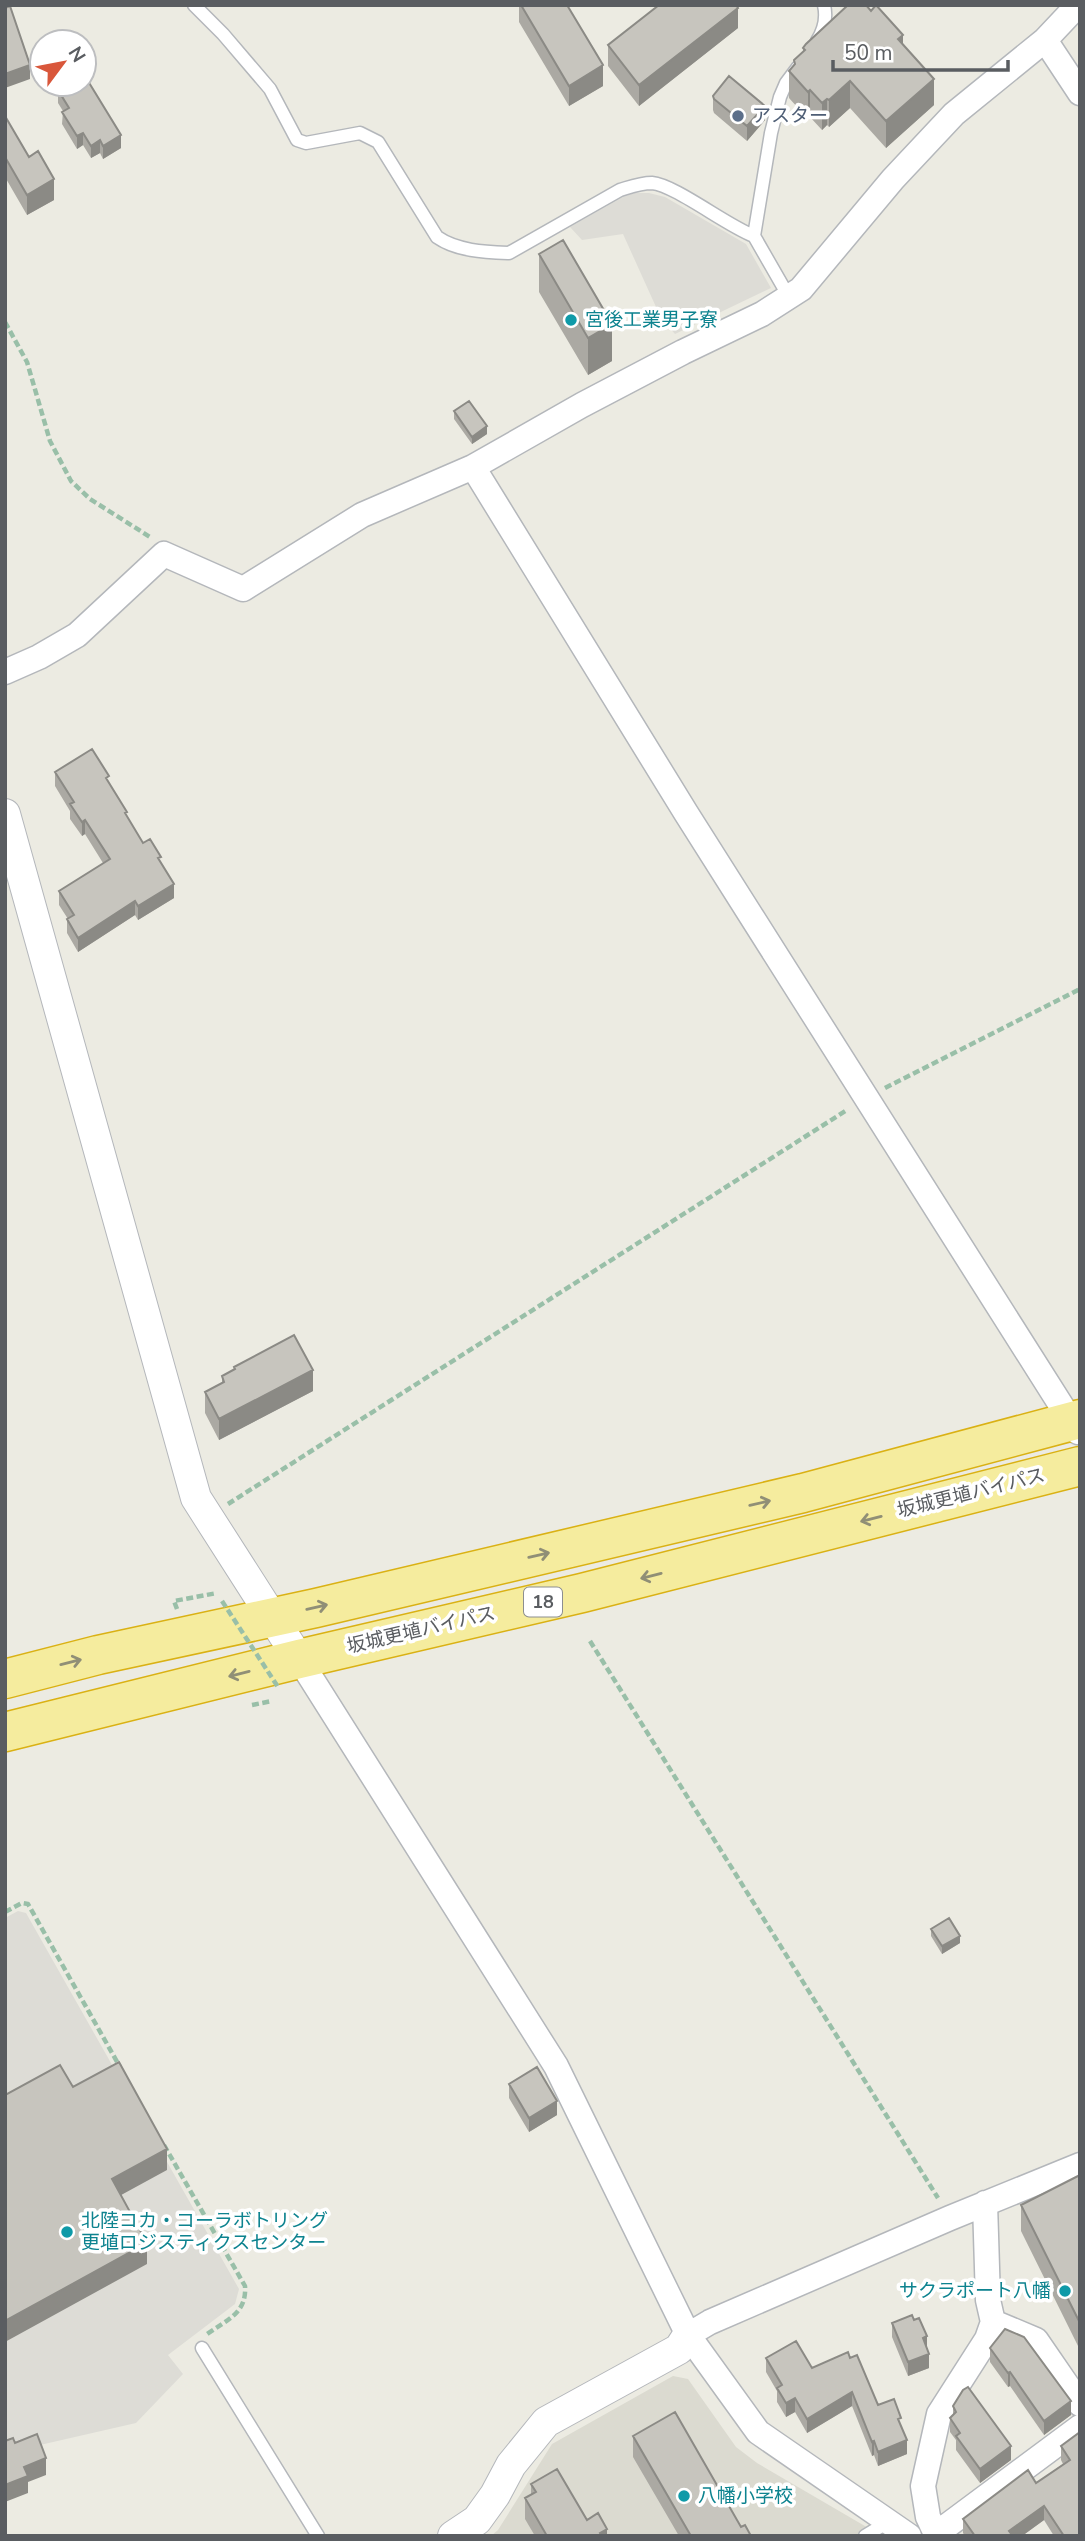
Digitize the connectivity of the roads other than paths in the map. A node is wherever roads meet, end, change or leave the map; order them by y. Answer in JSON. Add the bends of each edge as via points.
{"nodes":[{"id":1,"x":194,"y":5,"type":"edge"},
{"id":2,"x":824,"y":5,"type":"edge"},
{"id":3,"x":1078,"y":5,"type":"edge"},
{"id":4,"x":1045,"y":40,"type":"junction"},
{"id":5,"x":1080,"y":93,"type":"edge"},
{"id":6,"x":754,"y":236,"type":"junction"},
{"id":7,"x":789,"y":297,"type":"junction"},
{"id":8,"x":473,"y":467,"type":"junction"},
{"id":9,"x":5,"y":673,"type":"edge"},
{"id":10,"x":5,"y":814,"type":"edge"},
{"id":11,"x":1077,"y":1425,"type":"edge"},
{"id":12,"x":1080,"y":1465,"type":"edge"},
{"id":13,"x":272,"y":1617,"type":"junction"},
{"id":14,"x":289,"y":1673,"type":"junction"},
{"id":15,"x":5,"y":1679,"type":"edge"},
{"id":16,"x":5,"y":1732,"type":"edge"},
{"id":17,"x":1080,"y":2165,"type":"edge"},
{"id":18,"x":985,"y":2203,"type":"junction"},
{"id":19,"x":993,"y":2322,"type":"junction"},
{"id":20,"x":688,"y":2335,"type":"junction"},
{"id":21,"x":202,"y":2348,"type":"road end"},
{"id":22,"x":1080,"y":2404,"type":"edge"},
{"id":23,"x":1080,"y":2427,"type":"edge"},
{"id":24,"x":888,"y":2522,"type":"junction"},
{"id":25,"x":935,"y":2535,"type":"edge"},
{"id":26,"x":318,"y":2536,"type":"edge"},
{"id":27,"x":453,"y":2536,"type":"edge"},
{"id":28,"x":865,"y":2536,"type":"edge"},
{"id":29,"x":909,"y":2536,"type":"edge"}],
"edges":[{"from":1,"to":6,"type":"lane","via":[[270,89],[298,140],[306,143],[360,133],[378,142],[438,237],[447,244],[509,253],[620,190],[654,183]]},
{"from":2,"to":6,"type":"lane","via":[[823,32],[780,97]]},
{"from":3,"to":4,"type":"street"},
{"from":4,"to":5,"type":"street"},
{"from":4,"to":7,"type":"street","via":[[954,114],[801,289]]},
{"from":6,"to":7,"type":"lane"},
{"from":7,"to":8,"type":"street"},
{"from":8,"to":9,"type":"street","via":[[362,516],[243,589],[164,554],[78,635]]},
{"from":8,"to":11,"type":"street","via":[[686,813]]},
{"from":10,"to":13,"type":"street","via":[[196,1498]]},
{"from":13,"to":11,"type":"highway","number":"18","one_way":true},
{"from":12,"to":14,"type":"highway","name":"坂城更埴バイパス","number":"18","one_way":true},
{"from":13,"to":14,"type":"street"},
{"from":15,"to":13,"type":"highway","number":"18","one_way":true},
{"from":14,"to":16,"type":"highway","name":"坂城更埴バイパス","number":"18","one_way":true},
{"from":14,"to":20,"type":"street","via":[[556,2066]]},
{"from":17,"to":18,"type":"street"},
{"from":18,"to":19,"type":"street","via":[[988,2300]]},
{"from":18,"to":20,"type":"street"},
{"from":19,"to":22,"type":"street","via":[[1037,2340]]},
{"from":19,"to":25,"type":"street","via":[[939,2414],[923,2486]]},
{"from":20,"to":24,"type":"street","via":[[758,2432]]},
{"from":20,"to":27,"type":"street","via":[[679,2349],[546,2422],[511,2465],[477,2520]]},
{"from":21,"to":26,"type":"lane"},
{"from":23,"to":25,"type":"street"},
{"from":24,"to":28,"type":"lane"},
{"from":24,"to":29,"type":"street"}]}
